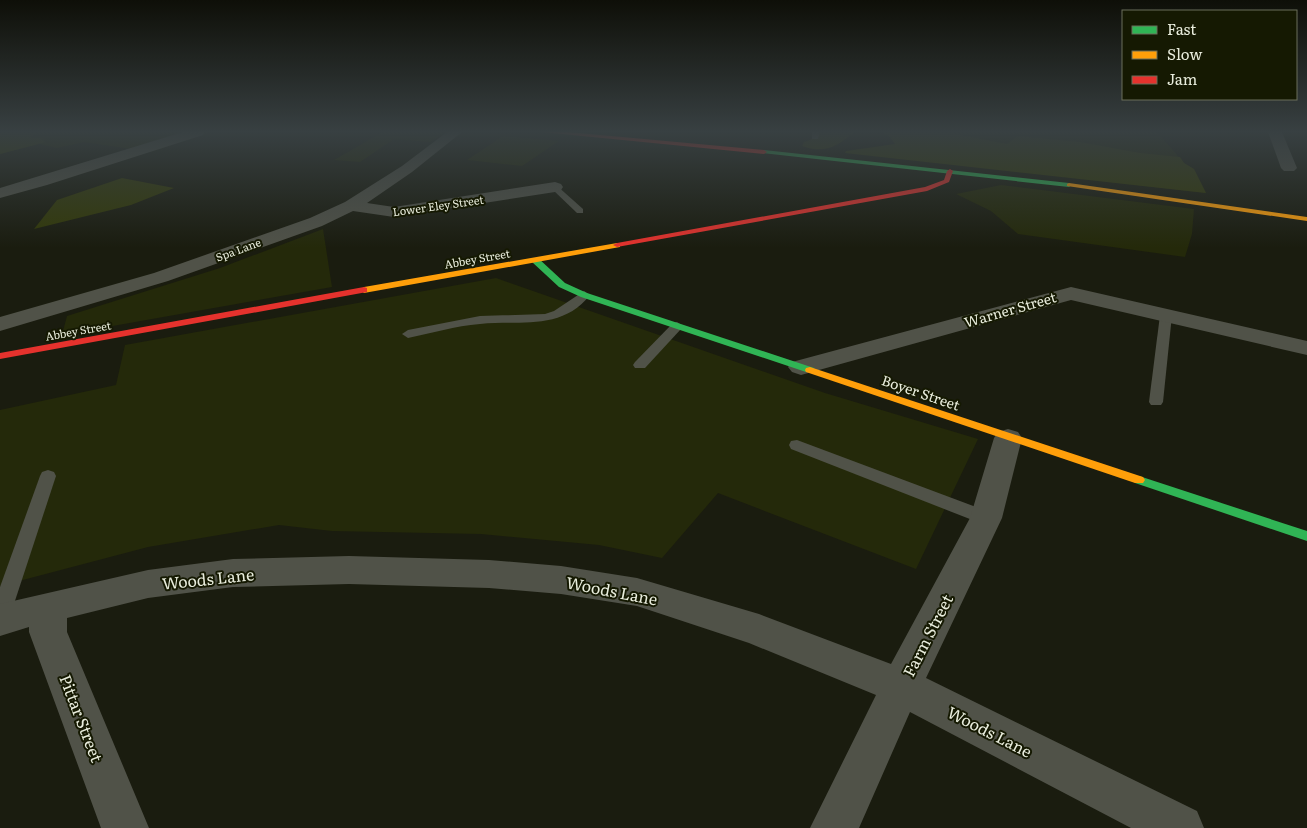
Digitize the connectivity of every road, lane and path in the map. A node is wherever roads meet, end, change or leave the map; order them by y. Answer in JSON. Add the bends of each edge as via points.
{"nodes":[{"id":1,"x":77,"y":171,"type":"edge"},
{"id":2,"x":405,"y":171,"type":"edge"},
{"id":3,"x":946,"y":171,"type":"edge"},
{"id":4,"x":950,"y":171,"type":"junction"},
{"id":5,"x":555,"y":187,"type":"joint"},
{"id":6,"x":0,"y":194,"type":"edge"},
{"id":7,"x":351,"y":206,"type":"junction"},
{"id":8,"x":580,"y":211,"type":"dead end"},
{"id":9,"x":1307,"y":219,"type":"edge"},
{"id":10,"x":535,"y":260,"type":"junction"},
{"id":11,"x":584,"y":295,"type":"junction"},
{"id":12,"x":1166,"y":315,"type":"junction"},
{"id":13,"x":0,"y":324,"type":"edge"},
{"id":14,"x":677,"y":326,"type":"junction"},
{"id":15,"x":408,"y":334,"type":"dead end"},
{"id":16,"x":1307,"y":348,"type":"edge"},
{"id":17,"x":0,"y":356,"type":"edge"},
{"id":18,"x":640,"y":365,"type":"dead end"},
{"id":19,"x":802,"y":367,"type":"junction"},
{"id":20,"x":1156,"y":402,"type":"dead end"},
{"id":21,"x":1008,"y":438,"type":"junction"},
{"id":22,"x":797,"y":445,"type":"dead end"},
{"id":23,"x":48,"y":476,"type":"dead end"},
{"id":24,"x":986,"y":518,"type":"junction"},
{"id":25,"x":1307,"y":536,"type":"edge"},
{"id":26,"x":48,"y":607,"type":"junction"},
{"id":27,"x":0,"y":616,"type":"edge"},
{"id":28,"x":0,"y":620,"type":"edge"},
{"id":29,"x":901,"y":686,"type":"junction"},
{"id":30,"x":125,"y":828,"type":"edge"},
{"id":31,"x":834,"y":828,"type":"edge"},
{"id":32,"x":1180,"y":828,"type":"edge"}],
"edges":[{"from":1,"to":6,"type":"street"},
{"from":2,"to":7,"type":"street","name":"Spa Lane"},
{"from":3,"to":4,"type":"street"},
{"from":4,"to":9,"type":"street","via":[[1038,180]]},
{"from":4,"to":10,"type":"street","name":"Abbey Street","via":[[947,181],[927,189]]},
{"from":5,"to":7,"type":"street","name":"Lower Eley Street","via":[[394,212]]},
{"from":5,"to":8,"type":"lane"},
{"from":7,"to":13,"type":"street","name":"Spa Lane","via":[[316,222],[161,277]]},
{"from":10,"to":11,"type":"street","name":"Boyer Street","via":[[562,285]]},
{"from":10,"to":17,"type":"street","name":"Abbey Street"},
{"from":11,"to":14,"type":"street","name":"Boyer Street"},
{"from":11,"to":15,"type":"lane","via":[[572,307],[535,321],[481,320]]},
{"from":12,"to":16,"type":"street","name":"Warner Street"},
{"from":12,"to":19,"type":"street","name":"Warner Street","via":[[1071,293]]},
{"from":12,"to":20,"type":"lane"},
{"from":14,"to":18,"type":"lane"},
{"from":14,"to":19,"type":"street","name":"Boyer Street"},
{"from":19,"to":21,"type":"street","name":"Boyer Street"},
{"from":21,"to":24,"type":"street","name":"Farm Street"},
{"from":21,"to":25,"type":"street","name":"Boyer Street"},
{"from":22,"to":24,"type":"lane"},
{"from":23,"to":27,"type":"lane"},
{"from":24,"to":29,"type":"street","name":"Farm Street"},
{"from":26,"to":28,"type":"street","name":"Woods Lane"},
{"from":26,"to":29,"type":"street","name":"Woods Lane","via":[[148,584],[233,573],[349,570],[489,574],[561,580],[637,592],[759,630]]},
{"from":26,"to":30,"type":"street","name":"Pittar Street","via":[[48,632]]},
{"from":29,"to":31,"type":"street","name":"Farm Street"},
{"from":29,"to":32,"type":"street","name":"Woods Lane"}]}
